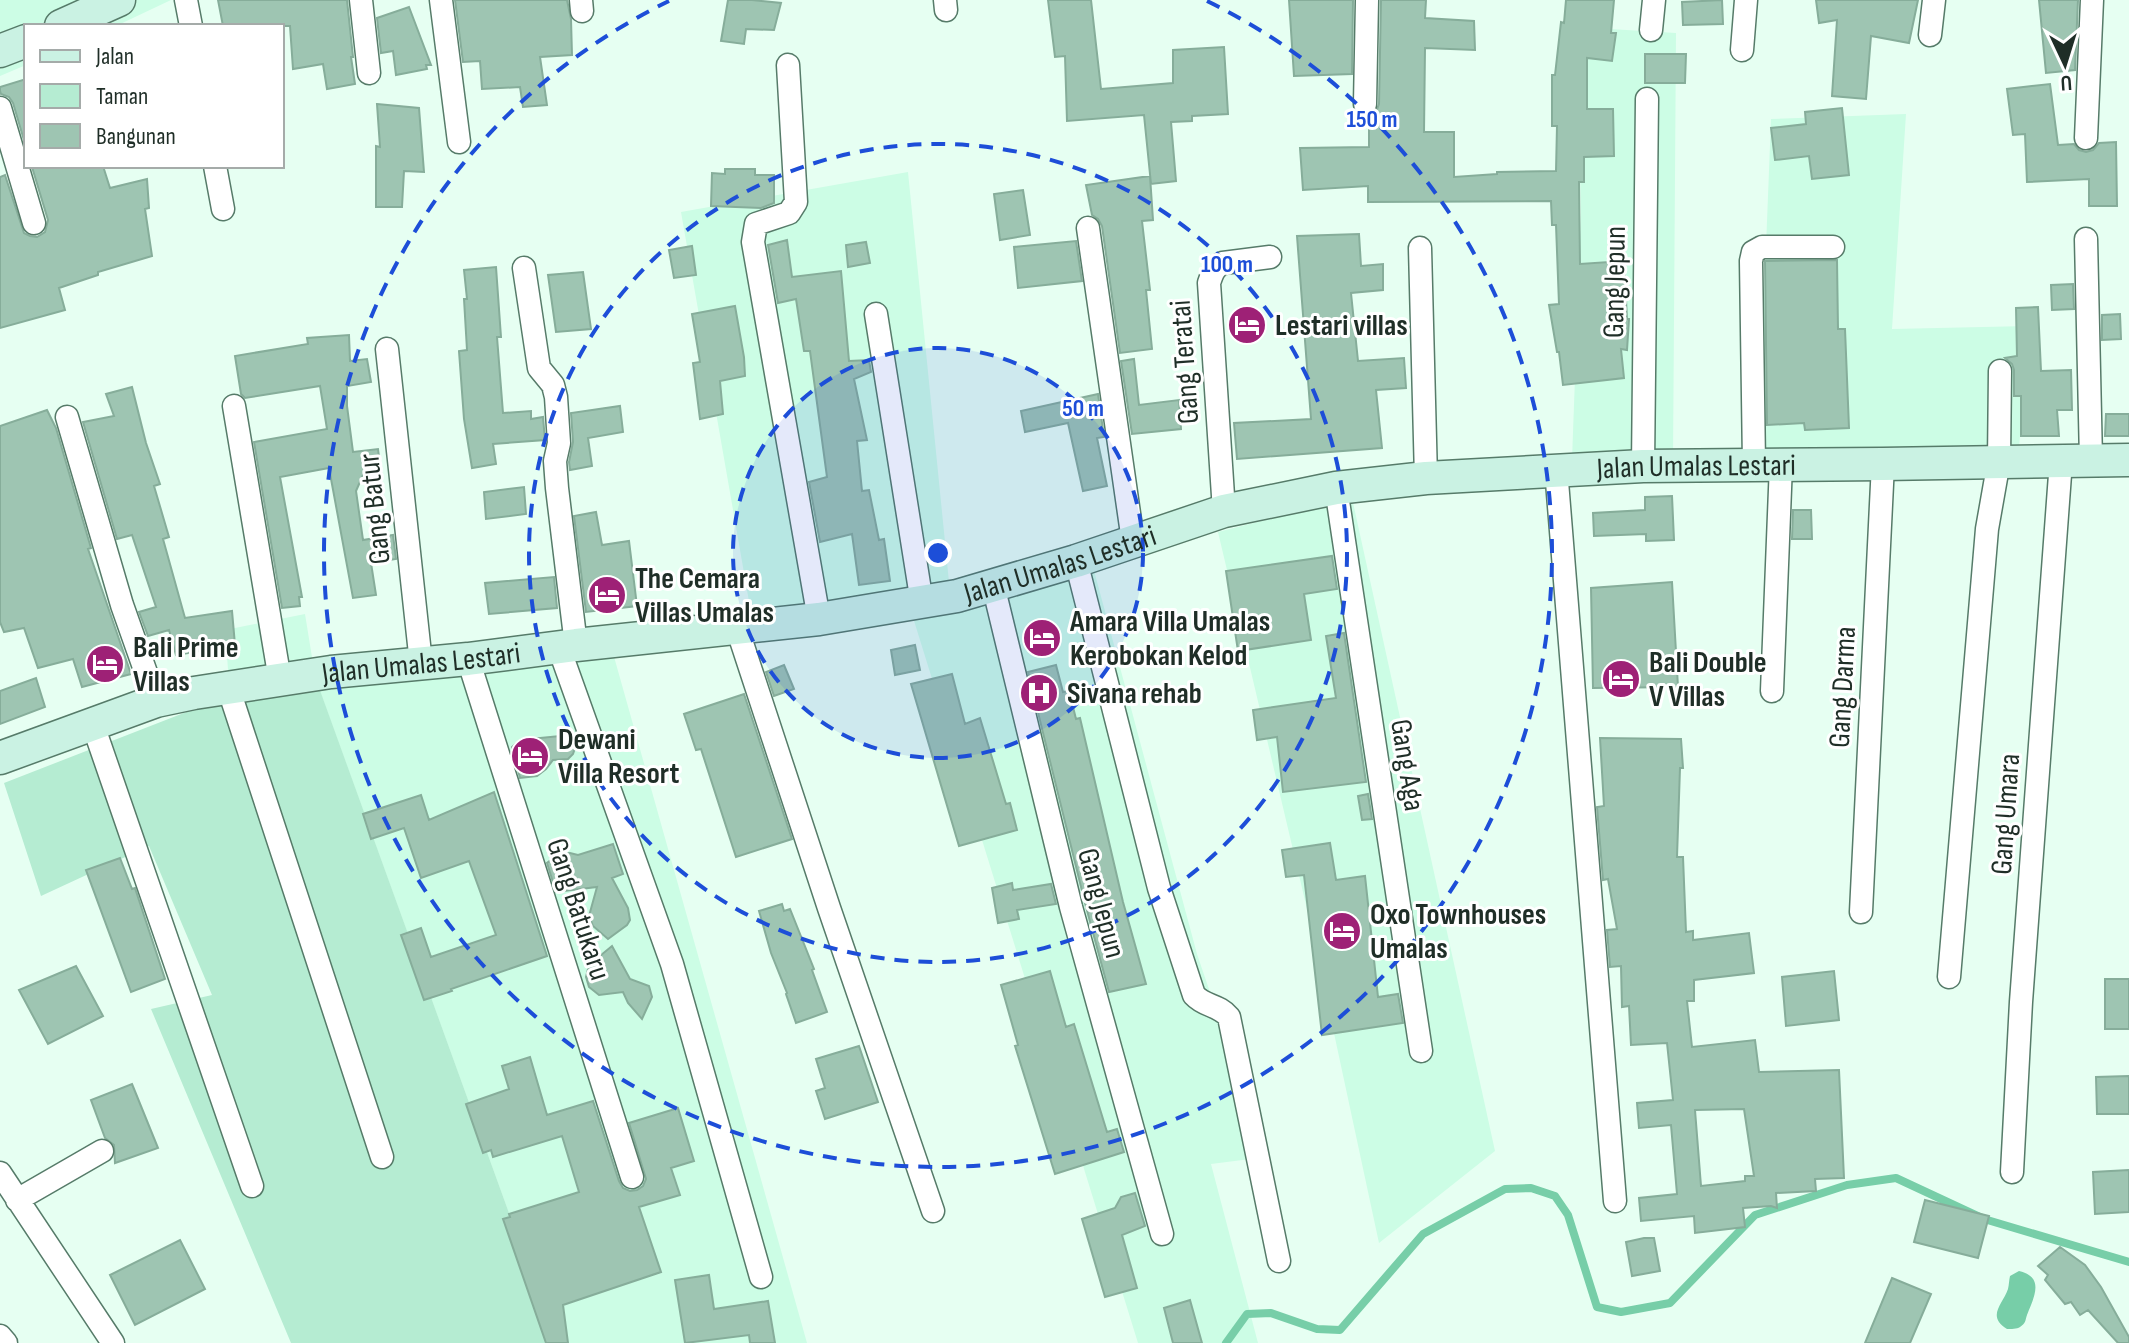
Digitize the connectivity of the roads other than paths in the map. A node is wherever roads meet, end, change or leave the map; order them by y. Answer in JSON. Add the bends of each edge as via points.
{"nodes":[{"id":1,"x":186,"y":0,"type":"edge"},
{"id":2,"x":361,"y":0,"type":"edge"},
{"id":3,"x":441,"y":0,"type":"edge"},
{"id":4,"x":1367,"y":0,"type":"edge"},
{"id":5,"x":1654,"y":0,"type":"edge"},
{"id":6,"x":1746,"y":0,"type":"edge"},
{"id":7,"x":1934,"y":0,"type":"edge"},
{"id":8,"x":2092,"y":0,"type":"edge"},
{"id":9,"x":113,"y":10,"type":"edge"},
{"id":10,"x":68,"y":24,"type":"edge"},
{"id":11,"x":191,"y":24,"type":"edge"},
{"id":12,"x":1651,"y":30,"type":"dead end"},
{"id":13,"x":1930,"y":35,"type":"dead end"},
{"id":14,"x":24,"y":42,"type":"edge"},
{"id":15,"x":1742,"y":50,"type":"dead end"},
{"id":16,"x":0,"y":51,"type":"edge"},
{"id":17,"x":788,"y":65,"type":"dead end"},
{"id":18,"x":369,"y":73,"type":"dead end"},
{"id":19,"x":1647,"y":99,"type":"dead end"},
{"id":20,"x":1365,"y":104,"type":"dead end"},
{"id":21,"x":0,"y":108,"type":"edge"},
{"id":22,"x":2086,"y":138,"type":"dead end"},
{"id":23,"x":459,"y":142,"type":"dead end"},
{"id":24,"x":215,"y":168,"type":"edge"},
{"id":25,"x":223,"y":209,"type":"dead end"},
{"id":26,"x":34,"y":223,"type":"dead end"},
{"id":27,"x":1088,"y":228,"type":"dead end"},
{"id":28,"x":2086,"y":239,"type":"dead end"},
{"id":29,"x":1833,"y":247,"type":"dead end"},
{"id":30,"x":1420,"y":248,"type":"dead end"},
{"id":31,"x":1270,"y":257,"type":"dead end"},
{"id":32,"x":524,"y":268,"type":"dead end"},
{"id":33,"x":876,"y":314,"type":"dead end"},
{"id":34,"x":387,"y":349,"type":"dead end"},
{"id":35,"x":2000,"y":371,"type":"dead end"},
{"id":36,"x":234,"y":406,"type":"dead end"},
{"id":37,"x":67,"y":417,"type":"dead end"},
{"id":38,"x":2076,"y":460,"type":"junction"},
{"id":39,"x":2129,"y":460,"type":"edge"},
{"id":40,"x":1999,"y":461,"type":"junction"},
{"id":41,"x":1767,"y":464,"type":"junction"},
{"id":42,"x":1883,"y":464,"type":"junction"},
{"id":43,"x":1643,"y":466,"type":"junction"},
{"id":44,"x":1556,"y":469,"type":"junction"},
{"id":45,"x":1426,"y":478,"type":"junction"},
{"id":46,"x":1336,"y":488,"type":"junction"},
{"id":47,"x":1224,"y":511,"type":"junction"},
{"id":48,"x":1133,"y":541,"type":"junction"},
{"id":49,"x":1076,"y":561,"type":"junction"},
{"id":50,"x":993,"y":585,"type":"junction"},
{"id":51,"x":922,"y":603,"type":"junction"},
{"id":52,"x":819,"y":619,"type":"junction"},
{"id":53,"x":737,"y":628,"type":"junction"},
{"id":54,"x":567,"y":646,"type":"junction"},
{"id":55,"x":468,"y":659,"type":"junction"},
{"id":56,"x":421,"y":663,"type":"junction"},
{"id":57,"x":280,"y":680,"type":"junction"},
{"id":58,"x":228,"y":687,"type":"junction"},
{"id":59,"x":1772,"y":691,"type":"dead end"},
{"id":60,"x":156,"y":701,"type":"junction"},
{"id":61,"x":93,"y":725,"type":"junction"},
{"id":62,"x":0,"y":758,"type":"edge"},
{"id":63,"x":1861,"y":912,"type":"dead end"},
{"id":64,"x":1949,"y":977,"type":"dead end"},
{"id":65,"x":1421,"y":1051,"type":"dead end"},
{"id":66,"x":102,"y":1151,"type":"dead end"},
{"id":67,"x":382,"y":1157,"type":"dead end"},
{"id":68,"x":2012,"y":1172,"type":"dead end"},
{"id":69,"x":0,"y":1173,"type":"edge"},
{"id":70,"x":632,"y":1177,"type":"dead end"},
{"id":71,"x":252,"y":1186,"type":"dead end"},
{"id":72,"x":17,"y":1200,"type":"junction"},
{"id":73,"x":1615,"y":1201,"type":"dead end"},
{"id":74,"x":933,"y":1211,"type":"dead end"},
{"id":75,"x":1162,"y":1234,"type":"dead end"},
{"id":76,"x":1279,"y":1261,"type":"dead end"},
{"id":77,"x":761,"y":1277,"type":"dead end"},
{"id":78,"x":0,"y":1336,"type":"edge"},
{"id":79,"x":6,"y":1343,"type":"edge"},
{"id":80,"x":113,"y":1343,"type":"edge"}],
"edges":[{"from":1,"to":11,"type":"street"},
{"from":2,"to":18,"type":"street"},
{"from":3,"to":23,"type":"street"},
{"from":4,"to":20,"type":"street"},
{"from":5,"to":12,"type":"street"},
{"from":6,"to":15,"type":"street"},
{"from":7,"to":13,"type":"street"},
{"from":8,"to":22,"type":"street"},
{"from":9,"to":10,"type":"street"},
{"from":14,"to":16,"type":"street"},
{"from":17,"to":52,"type":"street","via":[[796,202],[789,213],[756,224],[753,242]]},
{"from":19,"to":43,"type":"street","name":"Gang Jepun"},
{"from":21,"to":26,"type":"street"},
{"from":24,"to":25,"type":"street"},
{"from":27,"to":48,"type":"street"},
{"from":28,"to":38,"type":"street","name":"Gang Umara"},
{"from":29,"to":41,"type":"street","via":[[1762,247],[1753,252]]},
{"from":30,"to":45,"type":"street"},
{"from":31,"to":47,"type":"street","name":"Gang Teratai","via":[[1223,263],[1209,283]]},
{"from":32,"to":54,"type":"street","via":[[539,368],[556,397]]},
{"from":33,"to":51,"type":"street"},
{"from":34,"to":56,"type":"street","name":"Gang Batur"},
{"from":35,"to":40,"type":"street"},
{"from":36,"to":57,"type":"street"},
{"from":37,"to":60,"type":"street"},
{"from":38,"to":39,"type":"street","name":"Jalan Umalas Lestari"},
{"from":38,"to":40,"type":"street","name":"Jalan Umalas Lestari"},
{"from":38,"to":68,"type":"street","name":"Gang Umara","via":[[2021,1002]]},
{"from":40,"to":42,"type":"street","name":"Jalan Umalas Lestari"},
{"from":40,"to":64,"type":"street","via":[[1987,529]]},
{"from":41,"to":42,"type":"street","name":"Jalan Umalas Lestari"},
{"from":41,"to":43,"type":"street","name":"Jalan Umalas Lestari"},
{"from":41,"to":59,"type":"street"},
{"from":42,"to":63,"type":"street","name":"Gang Darma"},
{"from":43,"to":44,"type":"street","name":"Jalan Umalas Lestari"},
{"from":44,"to":45,"type":"street","name":"Jalan Umalas Lestari"},
{"from":44,"to":73,"type":"street"},
{"from":45,"to":46,"type":"street","name":"Jalan Umalas Lestari"},
{"from":46,"to":47,"type":"street","name":"Jalan Umalas Lestari"},
{"from":46,"to":65,"type":"street","name":"Gang Aga"},
{"from":47,"to":48,"type":"street","name":"Jalan Umalas Lestari"},
{"from":48,"to":49,"type":"street","name":"Jalan Umalas Lestari"},
{"from":49,"to":50,"type":"street","name":"Jalan Umalas Lestari"},
{"from":49,"to":76,"type":"street","via":[[1159,888],[1185,969],[1194,995],[1229,1017]]},
{"from":50,"to":51,"type":"street","name":"Jalan Umalas Lestari"},
{"from":50,"to":75,"type":"street","name":"Gang Jepun","via":[[1071,907]]},
{"from":51,"to":52,"type":"street","name":"Jalan Umalas Lestari"},
{"from":52,"to":53,"type":"street","name":"Jalan Umalas Lestari"},
{"from":53,"to":54,"type":"street","name":"Jalan Umalas Lestari"},
{"from":53,"to":74,"type":"street"},
{"from":54,"to":55,"type":"street","name":"Jalan Umalas Lestari"},
{"from":54,"to":77,"type":"street","via":[[672,964]]},
{"from":55,"to":56,"type":"street","name":"Jalan Umalas Lestari"},
{"from":55,"to":70,"type":"street","name":"Gang Batukaru"},
{"from":56,"to":57,"type":"street","name":"Jalan Umalas Lestari"},
{"from":57,"to":58,"type":"street","name":"Jalan Umalas Lestari"},
{"from":58,"to":60,"type":"street","name":"Jalan Umalas Lestari"},
{"from":58,"to":67,"type":"street"},
{"from":60,"to":61,"type":"street","name":"Jalan Umalas Lestari"},
{"from":61,"to":62,"type":"street","name":"Jalan Umalas Lestari"},
{"from":61,"to":71,"type":"street"},
{"from":66,"to":72,"type":"street"},
{"from":69,"to":72,"type":"street"},
{"from":72,"to":80,"type":"street"},
{"from":78,"to":79,"type":"street"}]}
